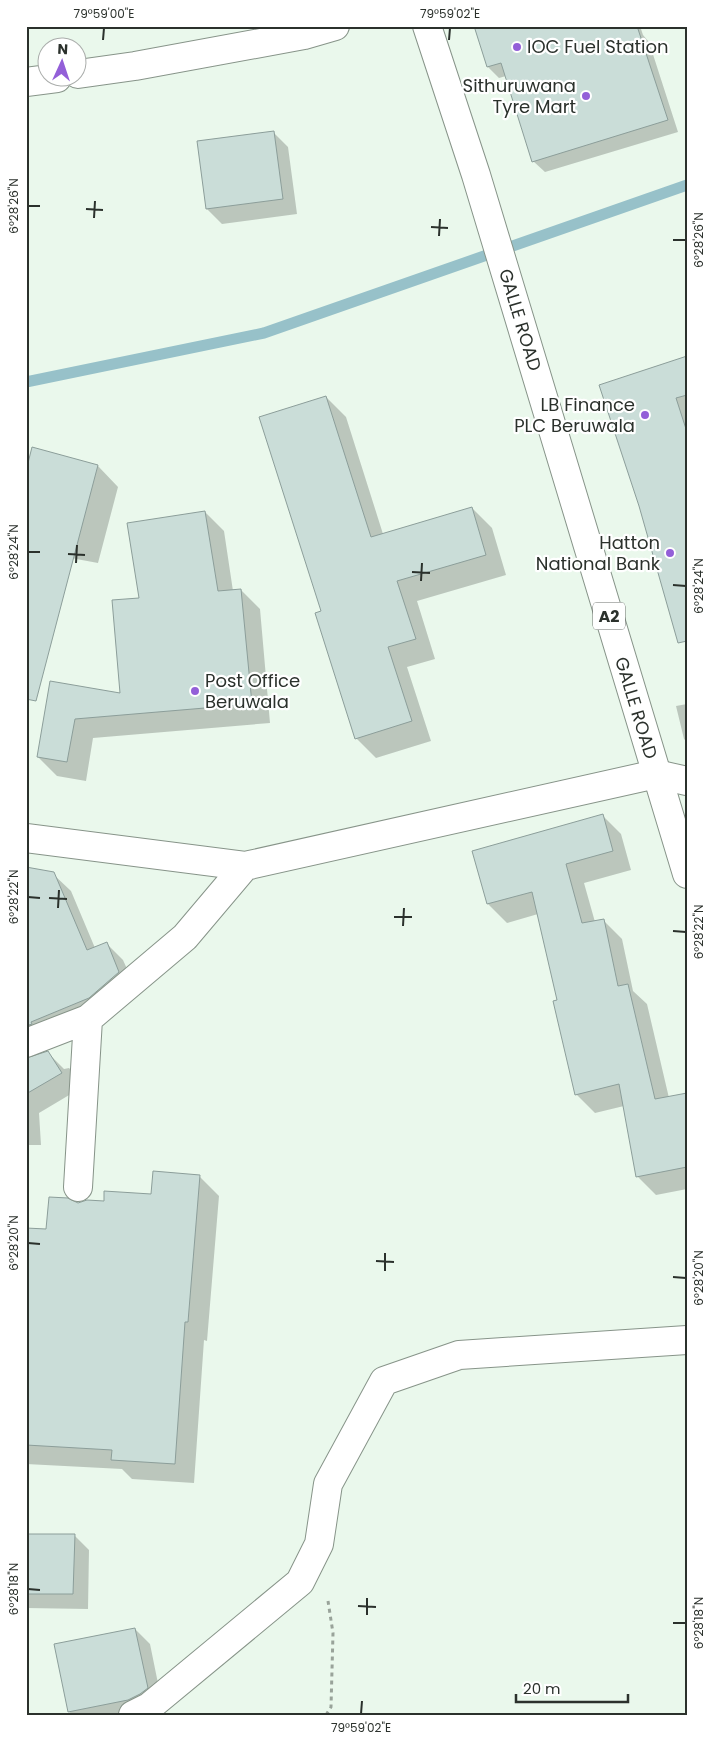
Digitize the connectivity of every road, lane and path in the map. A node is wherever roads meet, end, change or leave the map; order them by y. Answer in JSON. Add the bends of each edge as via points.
{"nodes":[{"id":1,"x":335,"y":26,"type":"edge"},
{"id":2,"x":427,"y":26,"type":"edge"},
{"id":3,"x":88,"y":72,"type":"edge"},
{"id":4,"x":656,"y":774,"type":"junction"},
{"id":5,"x":687,"y":781,"type":"edge"},
{"id":6,"x":26,"y":838,"type":"edge"},
{"id":7,"x":245,"y":866,"type":"junction"},
{"id":8,"x":687,"y":874,"type":"edge"},
{"id":9,"x":88,"y":1019,"type":"junction"},
{"id":10,"x":26,"y":1043,"type":"edge"},
{"id":11,"x":78,"y":1187,"type":"dead end"},
{"id":12,"x":687,"y":1340,"type":"edge"},
{"id":13,"x":327,"y":1597,"type":"dead end"},
{"id":14,"x":133,"y":1715,"type":"edge"},
{"id":15,"x":326,"y":1715,"type":"edge"}],
"edges":[{"from":1,"to":3,"type":"main road","via":[[304,35]]},
{"from":2,"to":4,"type":"main road","name":"GALLE ROAD","number":"A2","via":[[476,175]]},
{"from":4,"to":5,"type":"main road"},
{"from":4,"to":7,"type":"main road"},
{"from":4,"to":8,"type":"main road","name":"GALLE ROAD","number":"A2"},
{"from":6,"to":7,"type":"main road"},
{"from":7,"to":9,"type":"main road","via":[[185,937]]},
{"from":9,"to":10,"type":"main road"},
{"from":9,"to":11,"type":"main road"},
{"from":12,"to":14,"type":"main road","via":[[459,1355],[384,1381],[328,1484],[319,1544],[300,1582],[150,1707]]},
{"from":13,"to":15,"type":"path","via":[[333,1633],[331,1707]]}]}
